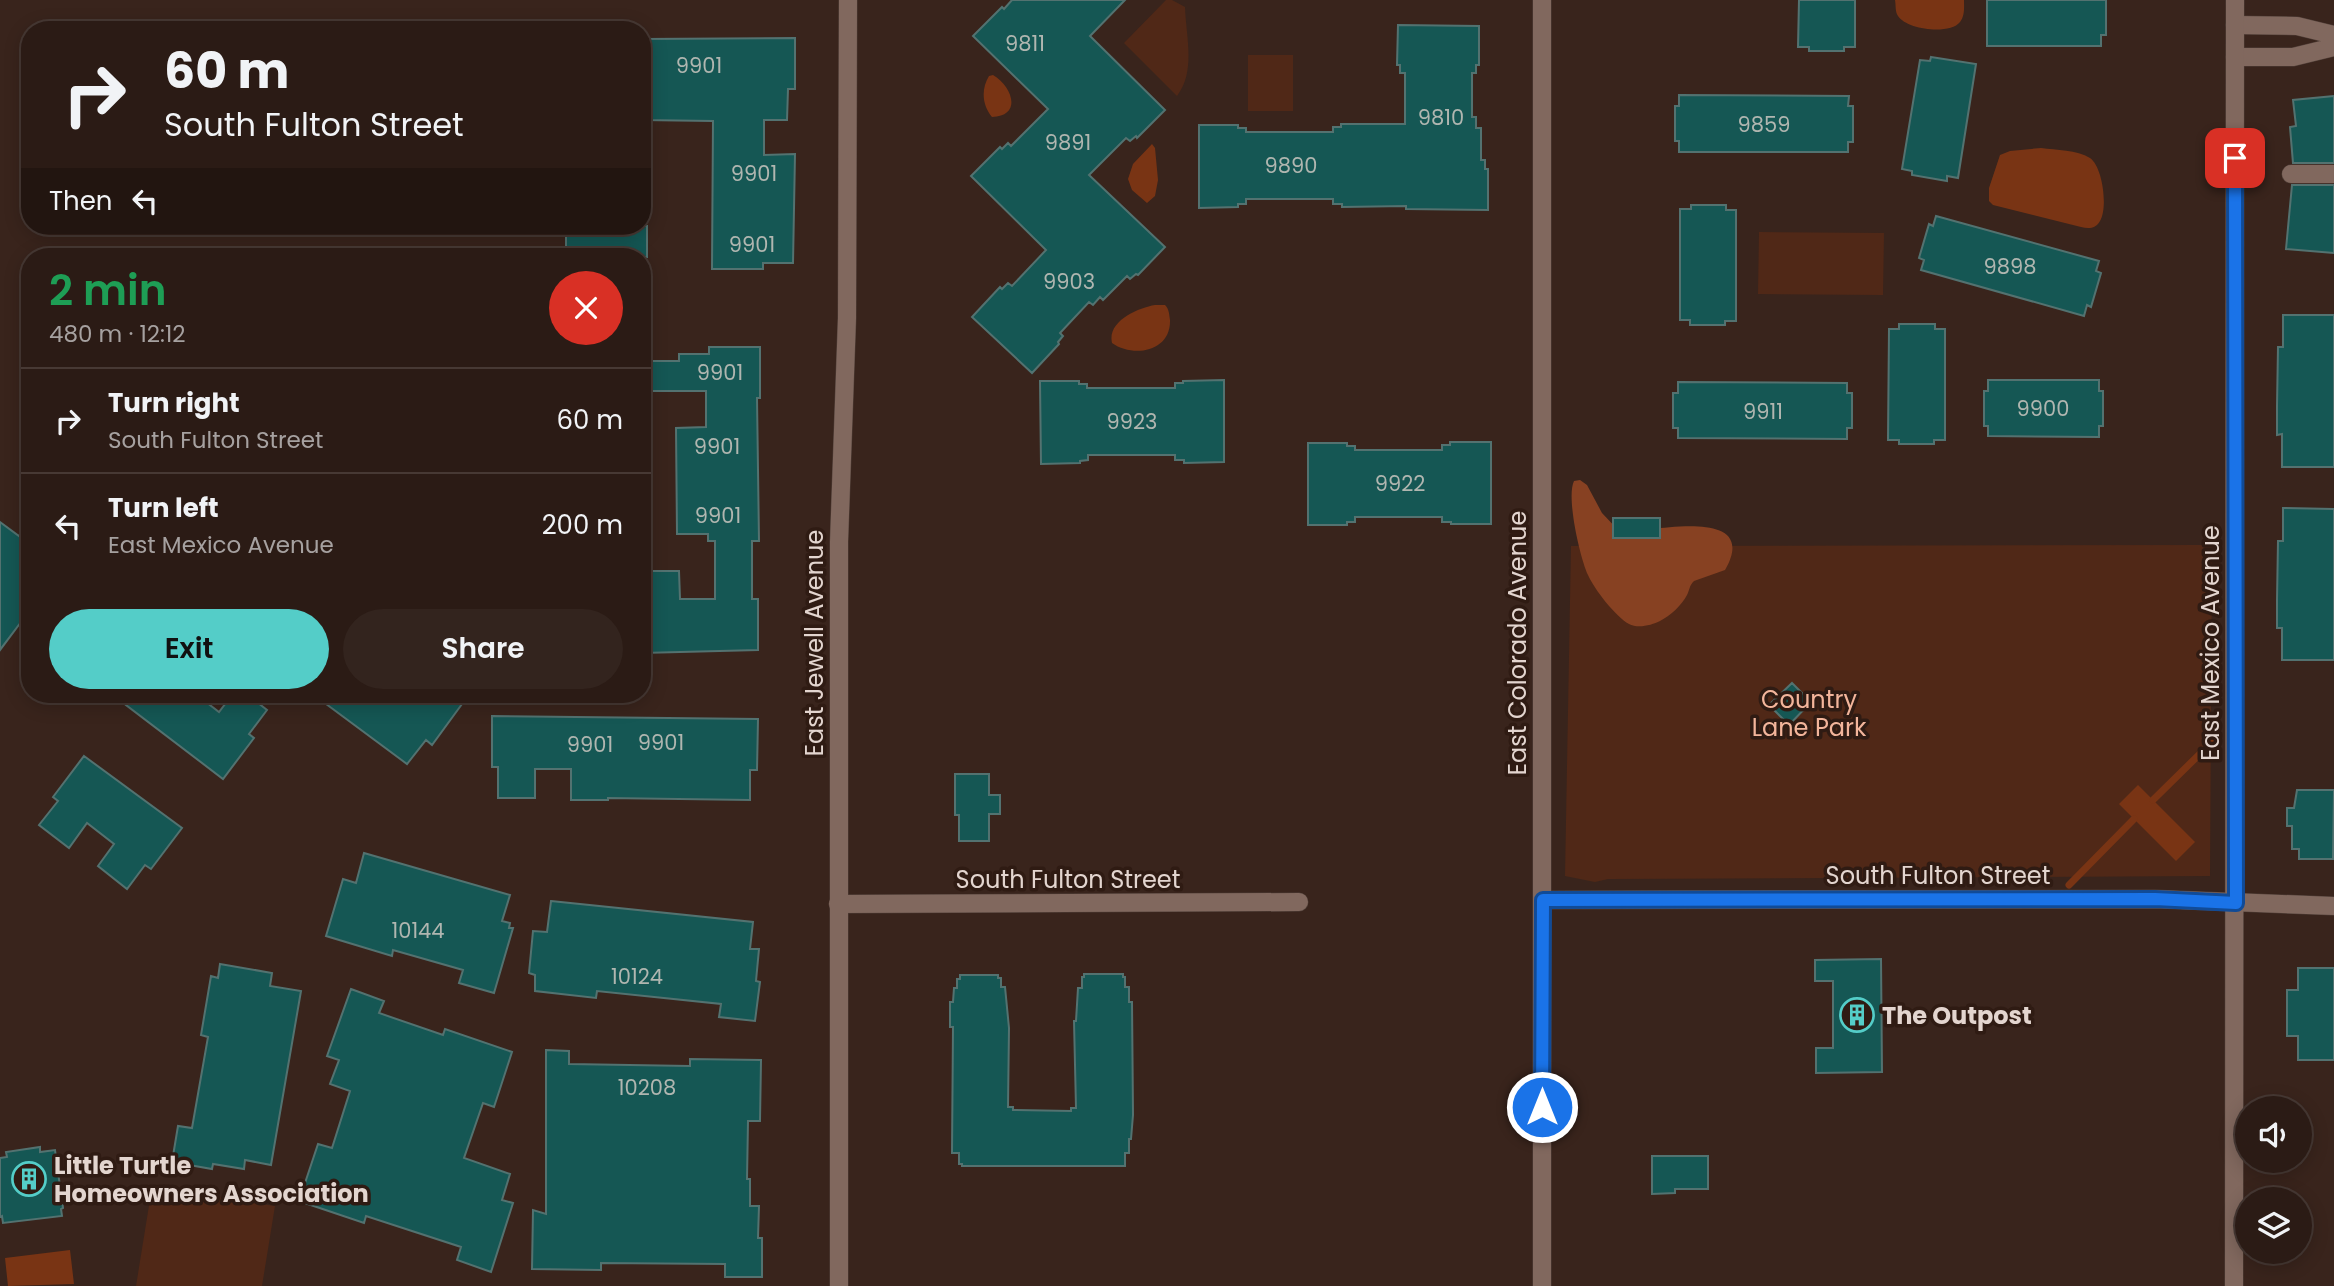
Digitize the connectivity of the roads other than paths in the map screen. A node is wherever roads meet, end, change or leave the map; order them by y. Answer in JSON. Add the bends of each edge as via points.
{"nodes":[{"id":1,"x":848,"y":0,"type":"edge"},
{"id":2,"x":1542,"y":0,"type":"edge"},
{"id":3,"x":2235,"y":0,"type":"edge"},
{"id":4,"x":2235,"y":25,"type":"junction"},
{"id":5,"x":2334,"y":35,"type":"edge"},
{"id":6,"x":2334,"y":47,"type":"edge"},
{"id":7,"x":2235,"y":57,"type":"junction"},
{"id":8,"x":2291,"y":174,"type":"dead end"},
{"id":9,"x":2334,"y":174,"type":"edge"},
{"id":10,"x":1543,"y":900,"type":"junction"},
{"id":11,"x":1299,"y":902,"type":"dead end"},
{"id":12,"x":2236,"y":903,"type":"junction"},
{"id":13,"x":838,"y":904,"type":"junction"},
{"id":14,"x":2334,"y":906,"type":"edge"},
{"id":15,"x":839,"y":1286,"type":"edge"},
{"id":16,"x":1542,"y":1286,"type":"edge"},
{"id":17,"x":2234,"y":1286,"type":"edge"}],
"edges":[{"from":1,"to":13,"type":"street","name":"East Jewell Avenue"},
{"from":2,"to":10,"type":"street","name":"East Colorado Avenue"},
{"from":3,"to":4,"type":"street","name":"East Mexico Avenue"},
{"from":4,"to":5,"type":"street","via":[[2297,26]]},
{"from":4,"to":7,"type":"street","name":"East Mexico Avenue"},
{"from":6,"to":7,"type":"street","via":[[2293,57]]},
{"from":7,"to":12,"type":"street","name":"East Mexico Avenue"},
{"from":8,"to":9,"type":"street"},
{"from":10,"to":12,"type":"street","name":"South Fulton Street","via":[[2155,899]]},
{"from":10,"to":16,"type":"street","name":"East Colorado Avenue"},
{"from":11,"to":13,"type":"street","name":"South Fulton Street"},
{"from":12,"to":14,"type":"street","name":"South Fulton Street"},
{"from":12,"to":17,"type":"street","name":"East Mexico Avenue"},
{"from":13,"to":15,"type":"street","name":"East Jewell Avenue"}]}
